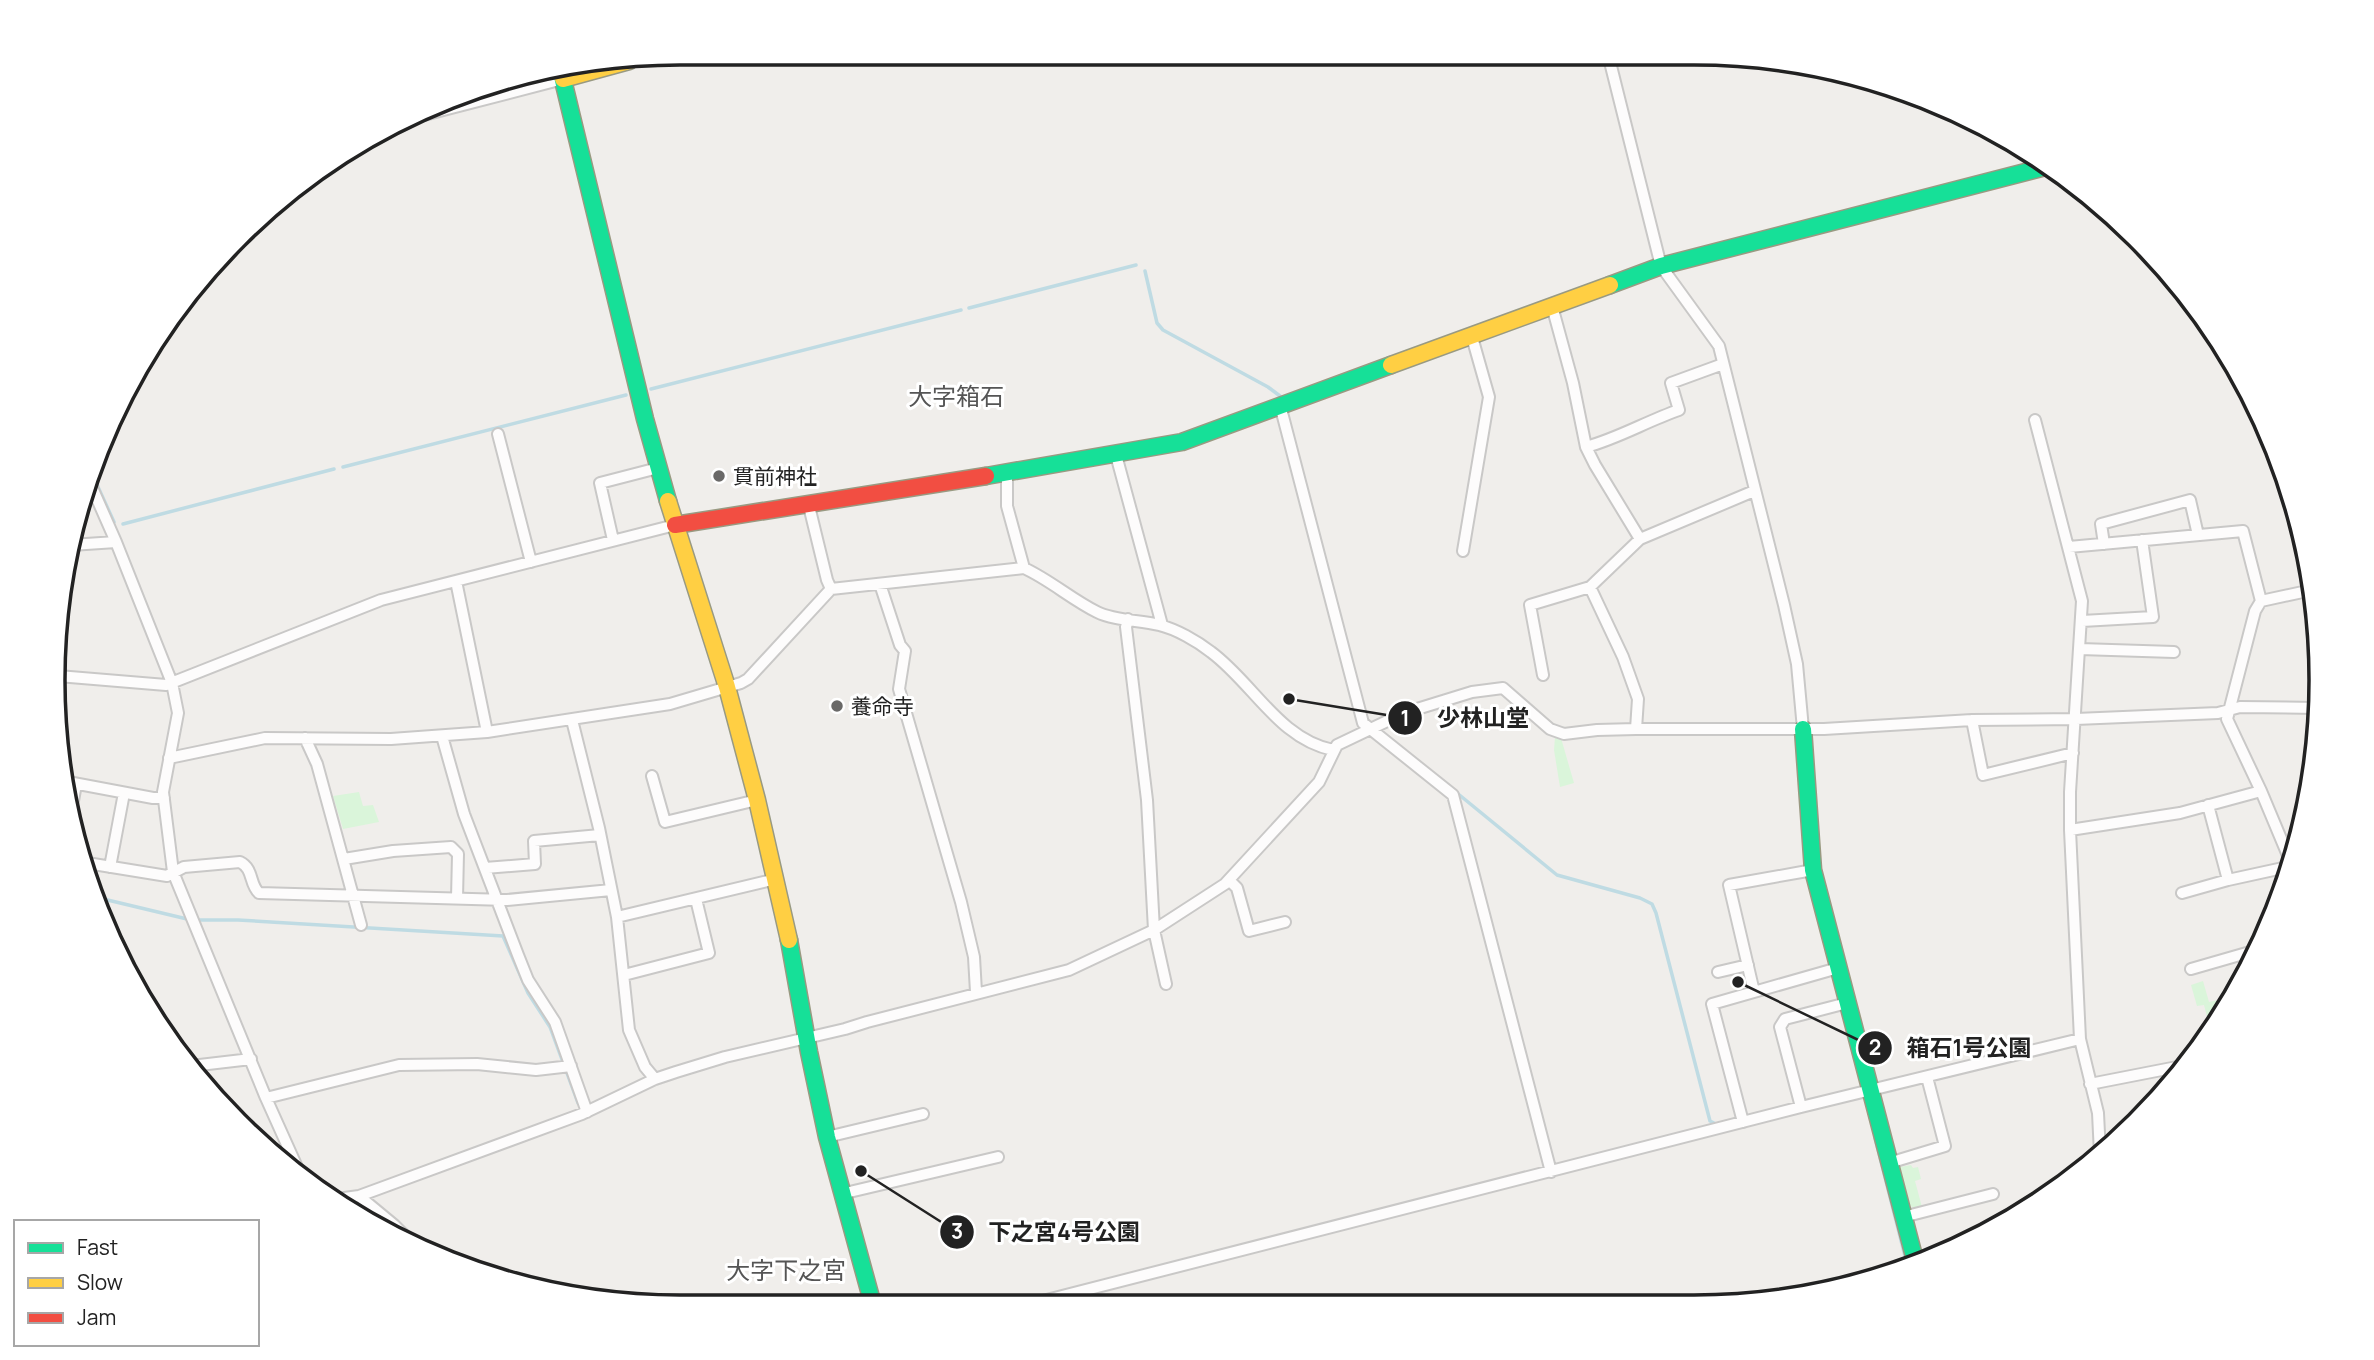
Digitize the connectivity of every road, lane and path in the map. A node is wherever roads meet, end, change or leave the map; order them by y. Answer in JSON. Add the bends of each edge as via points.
{"nodes":[{"id":1,"x":1611,"y":65,"type":"edge"},
{"id":2,"x":562,"y":76,"type":"edge"},
{"id":3,"x":552,"y":79,"type":"edge"},
{"id":4,"x":469,"y":102,"type":"edge"},
{"id":5,"x":2037,"y":169,"type":"edge"},
{"id":6,"x":1661,"y":266,"type":"junction"},
{"id":7,"x":1552,"y":306,"type":"junction"},
{"id":8,"x":1472,"y":337,"type":"junction"},
{"id":9,"x":1723,"y":364,"type":"junction"},
{"id":10,"x":1280,"y":405,"type":"junction"},
{"id":11,"x":2035,"y":420,"type":"dead end"},
{"id":12,"x":498,"y":434,"type":"dead end"},
{"id":13,"x":1586,"y":447,"type":"junction"},
{"id":14,"x":1116,"y":455,"type":"junction"},
{"id":15,"x":658,"y":468,"type":"junction"},
{"id":16,"x":1006,"y":473,"type":"junction"},
{"id":17,"x":1754,"y":491,"type":"junction"},
{"id":18,"x":94,"y":492,"type":"edge"},
{"id":19,"x":808,"y":502,"type":"junction"},
{"id":20,"x":675,"y":525,"type":"junction"},
{"id":21,"x":2199,"y":535,"type":"junction"},
{"id":22,"x":1640,"y":539,"type":"junction"},
{"id":23,"x":613,"y":540,"type":"junction"},
{"id":24,"x":2142,"y":540,"type":"junction"},
{"id":25,"x":116,"y":542,"type":"junction"},
{"id":26,"x":81,"y":544,"type":"edge"},
{"id":27,"x":2104,"y":544,"type":"junction"},
{"id":28,"x":2069,"y":547,"type":"junction"},
{"id":29,"x":1463,"y":551,"type":"dead end"},
{"id":30,"x":531,"y":562,"type":"junction"},
{"id":31,"x":1024,"y":568,"type":"junction"},
{"id":32,"x":456,"y":581,"type":"junction"},
{"id":33,"x":880,"y":584,"type":"junction"},
{"id":34,"x":1590,"y":587,"type":"junction"},
{"id":35,"x":831,"y":589,"type":"junction"},
{"id":36,"x":2303,"y":592,"type":"edge"},
{"id":37,"x":2261,"y":601,"type":"junction"},
{"id":38,"x":1128,"y":620,"type":"junction"},
{"id":39,"x":2082,"y":621,"type":"junction"},
{"id":40,"x":1162,"y":625,"type":"junction"},
{"id":41,"x":2080,"y":649,"type":"junction"},
{"id":42,"x":2174,"y":652,"type":"dead end"},
{"id":43,"x":1543,"y":675,"type":"dead end"},
{"id":44,"x":65,"y":677,"type":"edge"},
{"id":45,"x":172,"y":683,"type":"junction"},
{"id":46,"x":727,"y":687,"type":"junction"},
{"id":47,"x":2308,"y":708,"type":"edge"},
{"id":48,"x":2230,"y":709,"type":"junction"},
{"id":49,"x":2076,"y":719,"type":"junction"},
{"id":50,"x":572,"y":720,"type":"junction"},
{"id":51,"x":1972,"y":720,"type":"junction"},
{"id":52,"x":1370,"y":728,"type":"junction"},
{"id":53,"x":1636,"y":729,"type":"junction"},
{"id":54,"x":1803,"y":729,"type":"junction"},
{"id":55,"x":487,"y":732,"type":"junction"},
{"id":56,"x":442,"y":736,"type":"junction"},
{"id":57,"x":305,"y":738,"type":"junction"},
{"id":58,"x":1333,"y":750,"type":"junction"},
{"id":59,"x":2073,"y":753,"type":"junction"},
{"id":60,"x":169,"y":758,"type":"junction"},
{"id":61,"x":652,"y":776,"type":"dead end"},
{"id":62,"x":74,"y":783,"type":"edge"},
{"id":63,"x":2261,"y":791,"type":"junction"},
{"id":64,"x":124,"y":793,"type":"junction"},
{"id":65,"x":164,"y":797,"type":"junction"},
{"id":66,"x":757,"y":800,"type":"junction"},
{"id":67,"x":2208,"y":805,"type":"junction"},
{"id":68,"x":2070,"y":830,"type":"junction"},
{"id":69,"x":600,"y":835,"type":"junction"},
{"id":70,"x":2285,"y":849,"type":"edge"},
{"id":71,"x":344,"y":859,"type":"junction"},
{"id":72,"x":93,"y":864,"type":"edge"},
{"id":73,"x":110,"y":867,"type":"junction"},
{"id":74,"x":485,"y":868,"type":"junction"},
{"id":75,"x":2280,"y":868,"type":"edge"},
{"id":76,"x":1813,"y":870,"type":"junction"},
{"id":77,"x":173,"y":872,"type":"junction"},
{"id":78,"x":776,"y":879,"type":"junction"},
{"id":79,"x":1229,"y":880,"type":"junction"},
{"id":80,"x":2228,"y":880,"type":"junction"},
{"id":81,"x":611,"y":890,"type":"junction"},
{"id":82,"x":2182,"y":893,"type":"dead end"},
{"id":83,"x":353,"y":895,"type":"junction"},
{"id":84,"x":457,"y":898,"type":"junction"},
{"id":85,"x":696,"y":899,"type":"junction"},
{"id":86,"x":497,"y":900,"type":"junction"},
{"id":87,"x":617,"y":917,"type":"junction"},
{"id":88,"x":1285,"y":922,"type":"dead end"},
{"id":89,"x":361,"y":925,"type":"dead end"},
{"id":90,"x":1154,"y":930,"type":"junction"},
{"id":91,"x":2245,"y":953,"type":"edge"},
{"id":92,"x":1748,"y":965,"type":"junction"},
{"id":93,"x":1838,"y":968,"type":"junction"},
{"id":94,"x":2191,"y":969,"type":"dead end"},
{"id":95,"x":1718,"y":972,"type":"dead end"},
{"id":96,"x":624,"y":975,"type":"junction"},
{"id":97,"x":1166,"y":984,"type":"dead end"},
{"id":98,"x":976,"y":992,"type":"junction"},
{"id":99,"x":1754,"y":992,"type":"junction"},
{"id":100,"x":1847,"y":1003,"type":"junction"},
{"id":101,"x":807,"y":1039,"type":"junction"},
{"id":102,"x":2080,"y":1039,"type":"junction"},
{"id":103,"x":251,"y":1059,"type":"junction"},
{"id":104,"x":200,"y":1065,"type":"edge"},
{"id":105,"x":571,"y":1066,"type":"junction"},
{"id":106,"x":2171,"y":1068,"type":"edge"},
{"id":107,"x":1927,"y":1077,"type":"junction"},
{"id":108,"x":655,"y":1079,"type":"junction"},
{"id":109,"x":2090,"y":1084,"type":"junction"},
{"id":110,"x":1869,"y":1091,"type":"junction"},
{"id":111,"x":266,"y":1098,"type":"junction"},
{"id":112,"x":1801,"y":1107,"type":"junction"},
{"id":113,"x":587,"y":1112,"type":"junction"},
{"id":114,"x":923,"y":1114,"type":"dead end"},
{"id":115,"x":1743,"y":1122,"type":"junction"},
{"id":116,"x":827,"y":1137,"type":"junction"},
{"id":117,"x":2099,"y":1143,"type":"edge"},
{"id":118,"x":998,"y":1157,"type":"dead end"},
{"id":119,"x":293,"y":1158,"type":"edge"},
{"id":120,"x":1889,"y":1163,"type":"junction"},
{"id":121,"x":1551,"y":1172,"type":"junction"},
{"id":122,"x":841,"y":1194,"type":"junction"},
{"id":123,"x":1993,"y":1194,"type":"dead end"},
{"id":124,"x":359,"y":1196,"type":"junction"},
{"id":125,"x":347,"y":1198,"type":"edge"},
{"id":126,"x":1903,"y":1217,"type":"junction"},
{"id":127,"x":393,"y":1224,"type":"edge"},
{"id":128,"x":1913,"y":1254,"type":"edge"},
{"id":129,"x":870,"y":1295,"type":"edge"},
{"id":130,"x":1066,"y":1295,"type":"edge"}],
"edges":[{"from":1,"to":6,"type":"street"},
{"from":2,"to":15,"type":"street"},
{"from":3,"to":4,"type":"street"},
{"from":5,"to":6,"type":"street"},
{"from":6,"to":7,"type":"street"},
{"from":6,"to":9,"type":"street","via":[[1719,346]]},
{"from":7,"to":8,"type":"street"},
{"from":7,"to":13,"type":"street"},
{"from":8,"to":10,"type":"street"},
{"from":8,"to":29,"type":"street","via":[[1489,397]]},
{"from":9,"to":13,"type":"street","via":[[1671,383],[1679,410]]},
{"from":9,"to":17,"type":"street"},
{"from":10,"to":14,"type":"street","via":[[1182,442]]},
{"from":10,"to":52,"type":"street","via":[[1363,723]]},
{"from":11,"to":28,"type":"street"},
{"from":12,"to":30,"type":"street"},
{"from":13,"to":22,"type":"street"},
{"from":14,"to":16,"type":"street"},
{"from":14,"to":40,"type":"street"},
{"from":15,"to":20,"type":"street"},
{"from":15,"to":23,"type":"street","via":[[600,483]]},
{"from":16,"to":19,"type":"street"},
{"from":16,"to":31,"type":"street","via":[[1007,506]]},
{"from":17,"to":22,"type":"street"},
{"from":17,"to":54,"type":"street","via":[[1797,664]]},
{"from":18,"to":25,"type":"street"},
{"from":19,"to":20,"type":"street"},
{"from":19,"to":35,"type":"street"},
{"from":20,"to":23,"type":"street"},
{"from":20,"to":46,"type":"street"},
{"from":21,"to":24,"type":"street"},
{"from":21,"to":27,"type":"street","via":[[2190,500],[2101,524]]},
{"from":21,"to":37,"type":"street","via":[[2244,531]]},
{"from":22,"to":34,"type":"street"},
{"from":23,"to":30,"type":"street"},
{"from":24,"to":27,"type":"street"},
{"from":24,"to":39,"type":"street","via":[[2152,617]]},
{"from":25,"to":26,"type":"street"},
{"from":25,"to":45,"type":"street"},
{"from":27,"to":28,"type":"street"},
{"from":28,"to":39,"type":"street"},
{"from":30,"to":32,"type":"street"},
{"from":31,"to":33,"type":"street"},
{"from":31,"to":38,"type":"street","via":[[1098,613]]},
{"from":32,"to":45,"type":"street","via":[[367,605]]},
{"from":32,"to":55,"type":"street"},
{"from":33,"to":35,"type":"street"},
{"from":33,"to":98,"type":"street","via":[[905,651],[899,689],[961,902],[974,957]]},
{"from":34,"to":43,"type":"street","via":[[1530,605]]},
{"from":34,"to":53,"type":"street","via":[[1638,699]]},
{"from":35,"to":46,"type":"street","via":[[748,679]]},
{"from":36,"to":37,"type":"street"},
{"from":37,"to":48,"type":"street"},
{"from":38,"to":40,"type":"street"},
{"from":38,"to":90,"type":"street"},
{"from":39,"to":41,"type":"street"},
{"from":40,"to":58,"type":"street","via":[[1212,652],[1293,733]]},
{"from":41,"to":42,"type":"street"},
{"from":41,"to":49,"type":"street"},
{"from":44,"to":45,"type":"street"},
{"from":45,"to":60,"type":"street","via":[[178,707]]},
{"from":46,"to":50,"type":"street","via":[[670,704]]},
{"from":46,"to":66,"type":"street"},
{"from":47,"to":48,"type":"street"},
{"from":48,"to":49,"type":"street"},
{"from":48,"to":63,"type":"street","via":[[2227,719]]},
{"from":49,"to":51,"type":"street"},
{"from":49,"to":59,"type":"street"},
{"from":50,"to":55,"type":"street"},
{"from":50,"to":69,"type":"street"},
{"from":51,"to":54,"type":"street"},
{"from":51,"to":59,"type":"street","via":[[1983,775]]},
{"from":52,"to":53,"type":"street","via":[[1472,692],[1503,688],[1557,732]]},
{"from":52,"to":58,"type":"street"},
{"from":52,"to":121,"type":"street","via":[[1453,795]]},
{"from":53,"to":54,"type":"street"},
{"from":54,"to":76,"type":"street"},
{"from":55,"to":56,"type":"street"},
{"from":56,"to":57,"type":"street"},
{"from":56,"to":74,"type":"street"},
{"from":57,"to":60,"type":"street","via":[[265,738]]},
{"from":57,"to":71,"type":"street"},
{"from":58,"to":79,"type":"street","via":[[1319,782]]},
{"from":59,"to":68,"type":"street"},
{"from":60,"to":65,"type":"street"},
{"from":61,"to":66,"type":"street","via":[[665,822]]},
{"from":62,"to":64,"type":"street"},
{"from":63,"to":67,"type":"street"},
{"from":63,"to":70,"type":"street"},
{"from":64,"to":65,"type":"street"},
{"from":64,"to":73,"type":"street"},
{"from":65,"to":77,"type":"street"},
{"from":66,"to":78,"type":"street"},
{"from":67,"to":68,"type":"street"},
{"from":67,"to":80,"type":"street"},
{"from":68,"to":102,"type":"street"},
{"from":69,"to":74,"type":"street","via":[[534,841],[535,863]]},
{"from":69,"to":81,"type":"street"},
{"from":71,"to":83,"type":"street"},
{"from":71,"to":84,"type":"street","via":[[393,850],[452,847],[458,854]]},
{"from":72,"to":73,"type":"street"},
{"from":73,"to":77,"type":"street","via":[[159,876]]},
{"from":74,"to":86,"type":"street"},
{"from":75,"to":80,"type":"street"},
{"from":76,"to":92,"type":"street","via":[[1729,885]]},
{"from":76,"to":93,"type":"street"},
{"from":77,"to":83,"type":"street","via":[[240,862],[249,869],[260,893]]},
{"from":77,"to":103,"type":"street"},
{"from":78,"to":85,"type":"street"},
{"from":78,"to":101,"type":"street"},
{"from":79,"to":88,"type":"street","via":[[1237,888],[1249,931]]},
{"from":79,"to":90,"type":"street"},
{"from":80,"to":82,"type":"street"},
{"from":81,"to":86,"type":"street"},
{"from":81,"to":87,"type":"street"},
{"from":83,"to":84,"type":"street"},
{"from":83,"to":89,"type":"street"},
{"from":84,"to":86,"type":"street"},
{"from":85,"to":87,"type":"street"},
{"from":85,"to":96,"type":"street","via":[[709,953]]},
{"from":86,"to":105,"type":"street","via":[[528,980],[550,1011]]},
{"from":87,"to":96,"type":"street"},
{"from":90,"to":97,"type":"street"},
{"from":90,"to":98,"type":"street","via":[[1069,970]]},
{"from":91,"to":94,"type":"street"},
{"from":92,"to":95,"type":"street"},
{"from":92,"to":99,"type":"street"},
{"from":93,"to":99,"type":"street"},
{"from":93,"to":100,"type":"street"},
{"from":96,"to":108,"type":"street","via":[[629,1030]]},
{"from":98,"to":101,"type":"street"},
{"from":99,"to":115,"type":"street","via":[[1712,1004]]},
{"from":100,"to":110,"type":"street"},
{"from":100,"to":112,"type":"street","via":[[1785,1019],[1780,1027]]},
{"from":101,"to":108,"type":"street"},
{"from":101,"to":116,"type":"street"},
{"from":102,"to":107,"type":"street"},
{"from":102,"to":109,"type":"street"},
{"from":103,"to":104,"type":"street"},
{"from":103,"to":111,"type":"street"},
{"from":105,"to":111,"type":"street","via":[[536,1070],[477,1064],[399,1065]]},
{"from":105,"to":113,"type":"street"},
{"from":106,"to":109,"type":"street"},
{"from":107,"to":110,"type":"street"},
{"from":107,"to":120,"type":"street","via":[[1945,1146]]},
{"from":108,"to":113,"type":"street"},
{"from":109,"to":117,"type":"street"},
{"from":110,"to":112,"type":"street"},
{"from":110,"to":120,"type":"street"},
{"from":111,"to":119,"type":"street"},
{"from":112,"to":115,"type":"street"},
{"from":113,"to":124,"type":"street"},
{"from":114,"to":116,"type":"street"},
{"from":115,"to":121,"type":"street"},
{"from":116,"to":122,"type":"street"},
{"from":118,"to":122,"type":"street"},
{"from":120,"to":126,"type":"street"},
{"from":121,"to":130,"type":"street"},
{"from":122,"to":129,"type":"street"},
{"from":123,"to":126,"type":"street"},
{"from":124,"to":125,"type":"street"},
{"from":124,"to":127,"type":"street"},
{"from":126,"to":128,"type":"street"}]}
